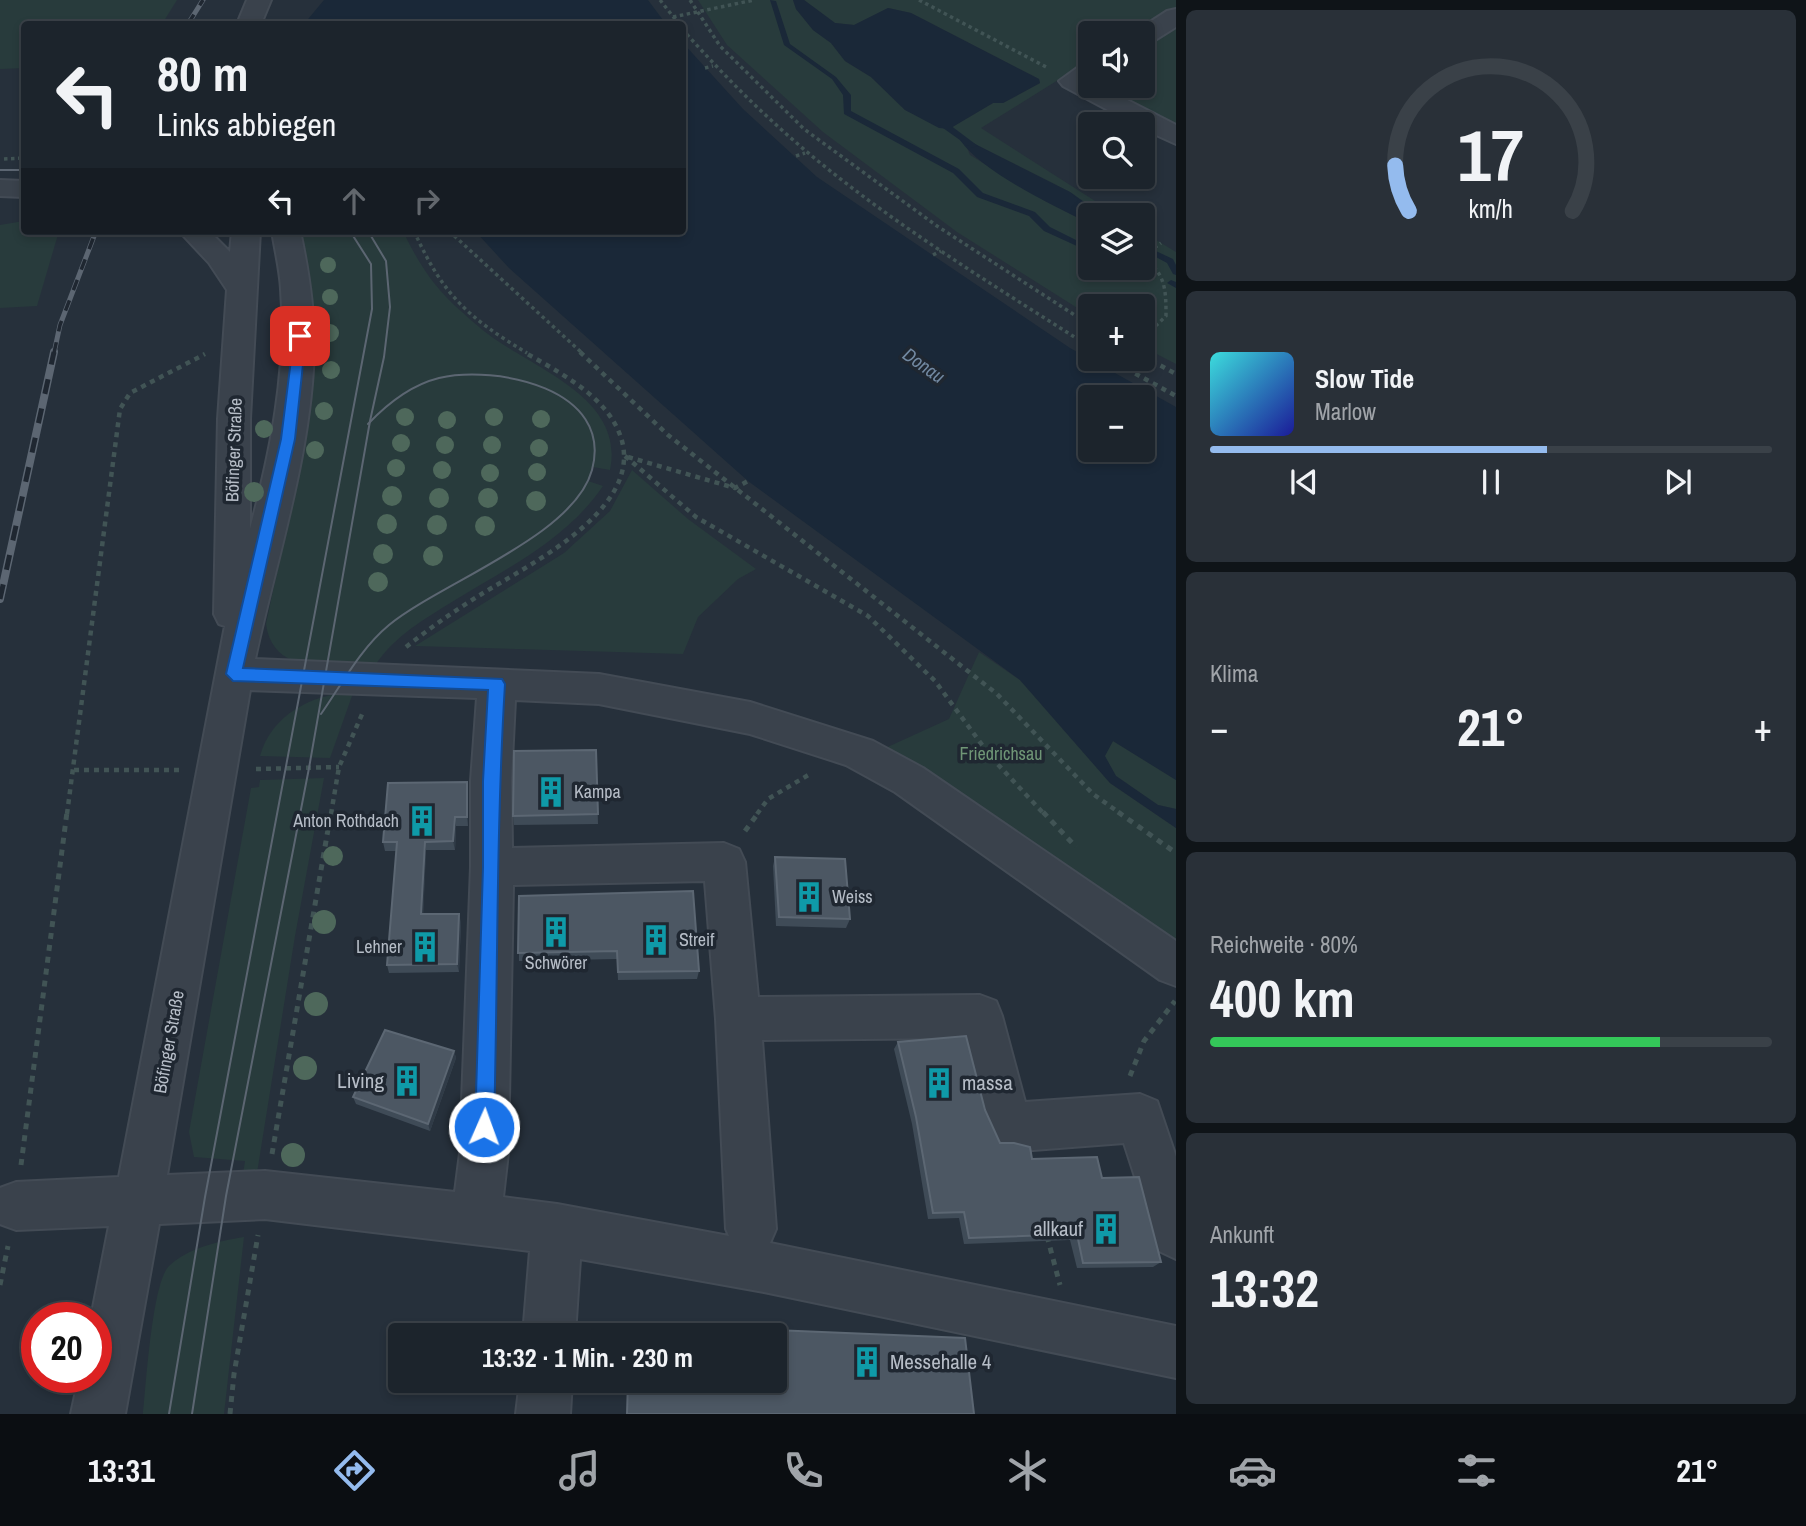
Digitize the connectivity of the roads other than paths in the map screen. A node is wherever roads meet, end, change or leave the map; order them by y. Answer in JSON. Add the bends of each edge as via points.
{"nodes":[{"id":1,"x":259,"y":0,"type":"edge"},
{"id":2,"x":1176,"y":16,"type":"edge"},
{"id":3,"x":250,"y":21,"type":"edge"},
{"id":4,"x":1155,"y":29,"type":"edge"},
{"id":5,"x":1117,"y":98,"type":"edge"},
{"id":6,"x":1176,"y":136,"type":"edge"},
{"id":7,"x":0,"y":188,"type":"edge"},
{"id":8,"x":21,"y":189,"type":"edge"},
{"id":9,"x":197,"y":235,"type":"edge"},
{"id":10,"x":246,"y":235,"type":"edge"},
{"id":11,"x":287,"y":235,"type":"edge"},
{"id":12,"x":243,"y":290,"type":"junction"},
{"id":13,"x":291,"y":415,"type":"junction"},
{"id":14,"x":234,"y":419,"type":"junction"},
{"id":15,"x":234,"y":671,"type":"junction"},
{"id":16,"x":497,"y":684,"type":"junction"},
{"id":17,"x":492,"y":867,"type":"junction"},
{"id":18,"x":1176,"y":966,"type":"edge"},
{"id":19,"x":738,"y":1019,"type":"junction"},
{"id":20,"x":139,"y":1200,"type":"junction"},
{"id":21,"x":16,"y":1206,"type":"road end"},
{"id":22,"x":476,"y":1219,"type":"junction"},
{"id":23,"x":557,"y":1229,"type":"junction"},
{"id":24,"x":751,"y":1229,"type":"dead end"},
{"id":25,"x":1176,"y":1234,"type":"edge"},
{"id":26,"x":550,"y":1323,"type":"edge"},
{"id":27,"x":1176,"y":1352,"type":"edge"},
{"id":28,"x":545,"y":1393,"type":"edge"},
{"id":29,"x":98,"y":1414,"type":"edge"},
{"id":30,"x":544,"y":1414,"type":"edge"}],
"edges":[{"from":1,"to":3,"type":"street"},
{"from":2,"to":4,"type":"street"},
{"from":5,"to":6,"type":"street"},
{"from":7,"to":8,"type":"street"},
{"from":9,"to":12,"type":"street"},
{"from":10,"to":12,"type":"street","name":"Böfinger Straße"},
{"from":11,"to":13,"type":"street","name":"Böfinger Straße","via":[[300,336]]},
{"from":12,"to":14,"type":"street","name":"Böfinger Straße"},
{"from":13,"to":14,"type":"street","via":[[254,408]]},
{"from":13,"to":15,"type":"street","name":"Böfinger Straße"},
{"from":14,"to":15,"type":"street","name":"Böfinger Straße"},
{"from":15,"to":16,"type":"street"},
{"from":15,"to":20,"type":"street","name":"Böfinger Straße"},
{"from":16,"to":17,"type":"street"},
{"from":16,"to":18,"type":"street","via":[[598,689],[750,718],[859,753],[909,779]]},
{"from":17,"to":19,"type":"street","via":[[724,862]]},
{"from":17,"to":22,"type":"street","via":[[484,1153]]},
{"from":19,"to":24,"type":"street"},
{"from":19,"to":25,"type":"street","via":[[980,1016],[1005,1116],[1020,1126],[1140,1118]]},
{"from":20,"to":21,"type":"street"},
{"from":20,"to":22,"type":"street","via":[[265,1195]]},
{"from":20,"to":29,"type":"street","name":"Böfinger Straße"},
{"from":22,"to":23,"type":"street"},
{"from":23,"to":26,"type":"street"},
{"from":23,"to":27,"type":"street"},
{"from":28,"to":30,"type":"street"}]}
